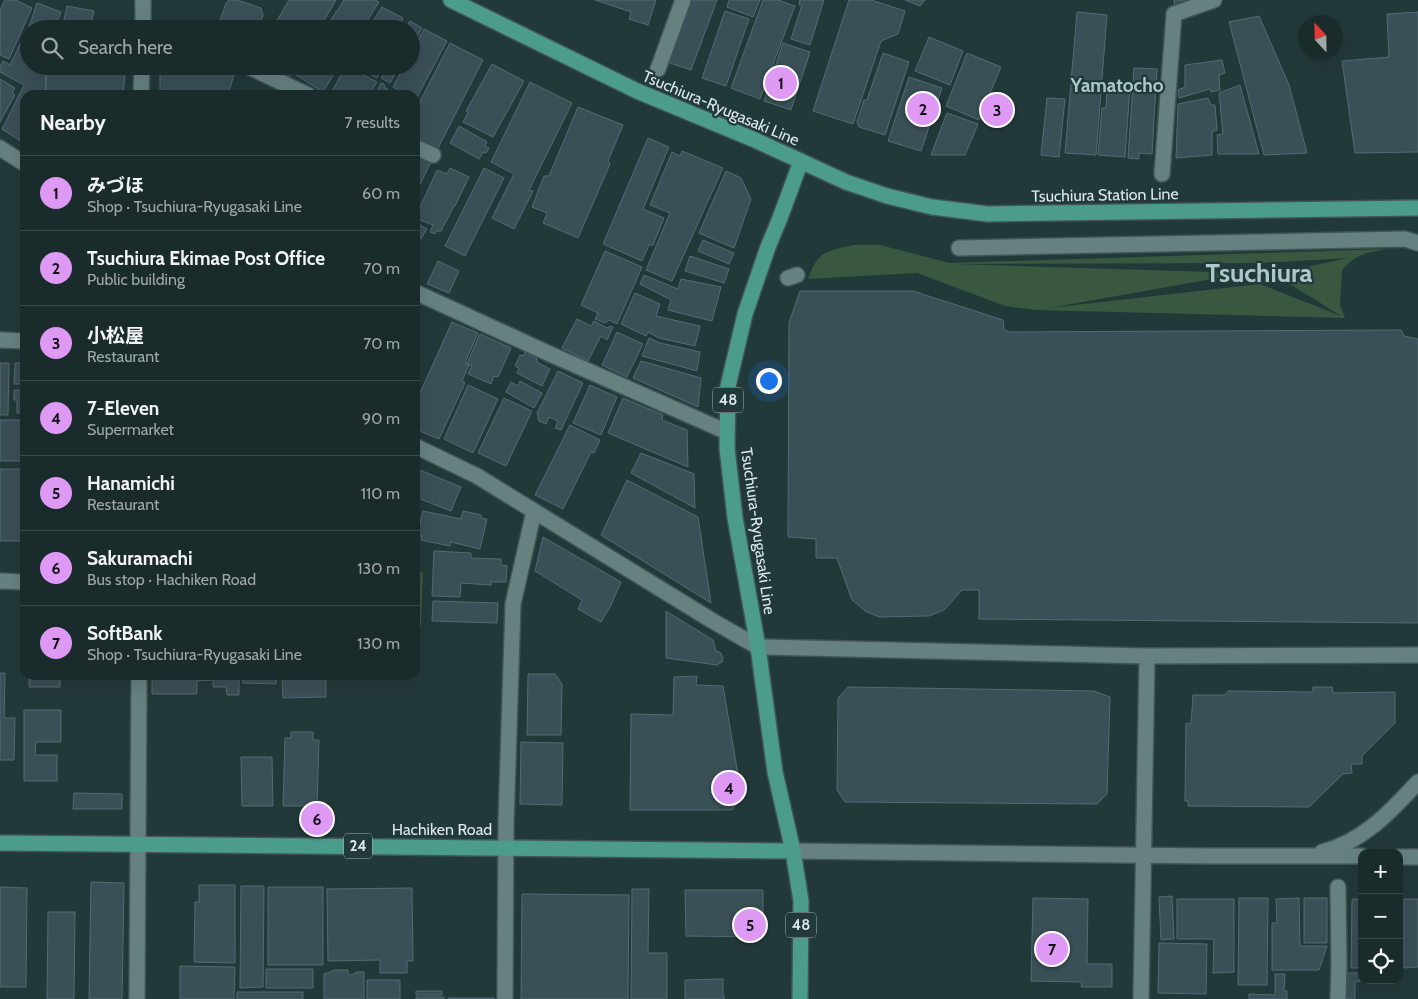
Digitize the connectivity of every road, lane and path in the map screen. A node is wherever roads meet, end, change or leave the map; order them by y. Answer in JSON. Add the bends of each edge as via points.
{"nodes":[{"id":1,"x":143,"y":0,"type":"edge"},
{"id":2,"x":451,"y":0,"type":"edge"},
{"id":3,"x":683,"y":0,"type":"edge"},
{"id":4,"x":1214,"y":0,"type":"edge"},
{"id":5,"x":143,"y":20,"type":"edge"},
{"id":6,"x":658,"y":69,"type":"dead end"},
{"id":7,"x":142,"y":75,"type":"edge"},
{"id":8,"x":266,"y":75,"type":"edge"},
{"id":9,"x":141,"y":90,"type":"edge"},
{"id":10,"x":297,"y":90,"type":"edge"},
{"id":11,"x":0,"y":148,"type":"edge"},
{"id":12,"x":420,"y":149,"type":"edge"},
{"id":13,"x":433,"y":155,"type":"dead end"},
{"id":14,"x":20,"y":161,"type":"edge"},
{"id":15,"x":801,"y":161,"type":"junction"},
{"id":16,"x":1162,"y":174,"type":"dead end"},
{"id":17,"x":1418,"y":208,"type":"edge"},
{"id":18,"x":1418,"y":243,"type":"edge"},
{"id":19,"x":959,"y":248,"type":"dead end"},
{"id":20,"x":420,"y":294,"type":"edge"},
{"id":21,"x":0,"y":340,"type":"edge"},
{"id":22,"x":20,"y":341,"type":"edge"},
{"id":23,"x":727,"y":432,"type":"junction"},
{"id":24,"x":420,"y":448,"type":"edge"},
{"id":25,"x":534,"y":511,"type":"junction"},
{"id":26,"x":0,"y":581,"type":"edge"},
{"id":27,"x":20,"y":582,"type":"edge"},
{"id":28,"x":758,"y":647,"type":"junction"},
{"id":29,"x":1418,"y":655,"type":"edge"},
{"id":30,"x":1148,"y":656,"type":"junction"},
{"id":31,"x":139,"y":680,"type":"edge"},
{"id":32,"x":1418,"y":782,"type":"edge"},
{"id":33,"x":0,"y":843,"type":"edge"},
{"id":34,"x":138,"y":844,"type":"junction"},
{"id":35,"x":506,"y":847,"type":"junction"},
{"id":36,"x":793,"y":850,"type":"junction"},
{"id":37,"x":1144,"y":855,"type":"junction"},
{"id":38,"x":1306,"y":856,"type":"junction"},
{"id":39,"x":1358,"y":856,"type":"edge"},
{"id":40,"x":1403,"y":857,"type":"edge"},
{"id":41,"x":1418,"y":857,"type":"edge"},
{"id":42,"x":1338,"y":886,"type":"dead end"},
{"id":43,"x":136,"y":999,"type":"edge"},
{"id":44,"x":505,"y":999,"type":"edge"},
{"id":45,"x":800,"y":999,"type":"edge"},
{"id":46,"x":1141,"y":999,"type":"edge"},
{"id":47,"x":1338,"y":999,"type":"edge"}],
"edges":[{"from":1,"to":5,"type":"street"},
{"from":2,"to":15,"type":"main road","name":"Tsuchiura-Ryugasaki Line","via":[[636,91]]},
{"from":3,"to":6,"type":"street"},
{"from":4,"to":16,"type":"street","via":[[1174,14]]},
{"from":7,"to":9,"type":"street"},
{"from":8,"to":10,"type":"street"},
{"from":11,"to":14,"type":"street"},
{"from":12,"to":13,"type":"street"},
{"from":15,"to":17,"type":"main road","name":"Tsuchiura Station Line","via":[[887,196],[988,214]]},
{"from":15,"to":23,"type":"main road","name":"Tsuchiura-Ryugasaki Line","number":"48","via":[[746,314],[728,386]]},
{"from":18,"to":19,"type":"street","via":[[1404,239]]},
{"from":20,"to":23,"type":"street"},
{"from":21,"to":22,"type":"street"},
{"from":23,"to":28,"type":"main road","name":"Tsuchiura-Ryugasaki Line","number":"48","via":[[735,518]]},
{"from":24,"to":25,"type":"street","via":[[477,476]]},
{"from":25,"to":28,"type":"street"},
{"from":25,"to":35,"type":"street","via":[[513,604]]},
{"from":26,"to":27,"type":"street"},
{"from":28,"to":30,"type":"street"},
{"from":28,"to":36,"type":"main road","name":"Tsuchiura-Ryugasaki Line","number":"48","via":[[775,772]]},
{"from":29,"to":30,"type":"street"},
{"from":30,"to":37,"type":"street"},
{"from":31,"to":34,"type":"street"},
{"from":32,"to":38,"type":"street","via":[[1394,808],[1360,836],[1335,849]]},
{"from":33,"to":34,"type":"main road","name":"Hachiken Road","number":"24"},
{"from":34,"to":35,"type":"main road","name":"Hachiken Road","number":"24"},
{"from":34,"to":43,"type":"street"},
{"from":35,"to":36,"type":"main road","name":"Hachiken Road","number":"24"},
{"from":35,"to":44,"type":"street"},
{"from":36,"to":37,"type":"street"},
{"from":36,"to":45,"type":"main road","name":"Tsuchiura-Ryugasaki Line","number":"48","via":[[801,901]]},
{"from":37,"to":38,"type":"street"},
{"from":37,"to":46,"type":"street"},
{"from":38,"to":39,"type":"street"},
{"from":40,"to":41,"type":"street"},
{"from":42,"to":47,"type":"street"}]}
